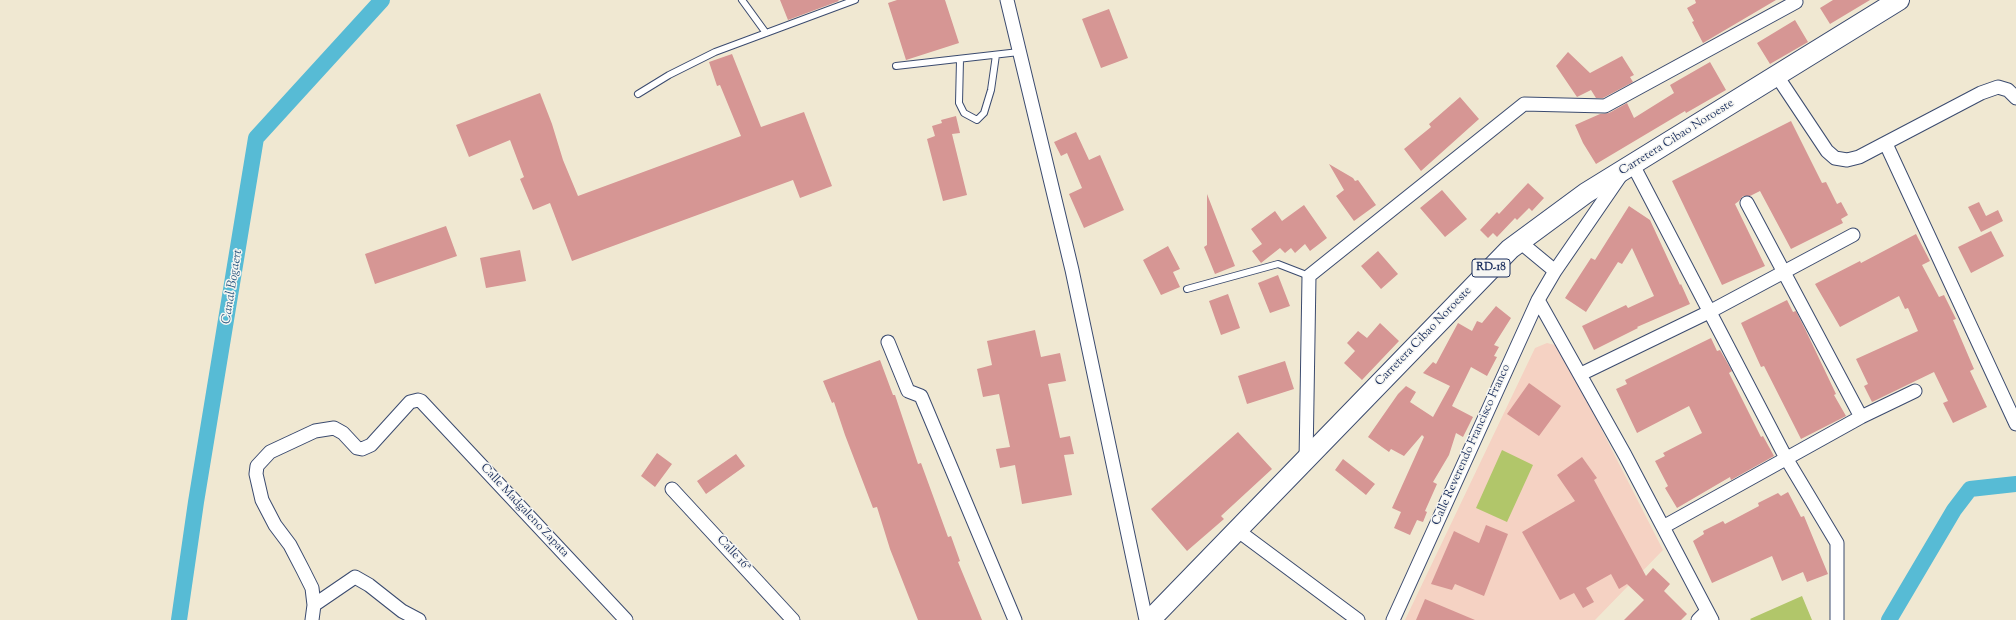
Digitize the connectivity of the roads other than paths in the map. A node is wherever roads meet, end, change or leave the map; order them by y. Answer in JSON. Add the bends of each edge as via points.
{"nodes":[{"id":1,"x":742,"y":0,"type":"edge"},
{"id":2,"x":854,"y":0,"type":"edge"},
{"id":3,"x":1007,"y":0,"type":"edge"},
{"id":4,"x":1899,"y":0,"type":"edge"},
{"id":5,"x":1796,"y":2,"type":"dead end"},
{"id":6,"x":766,"y":33,"type":"junction"},
{"id":7,"x":1019,"y":52,"type":"junction"},
{"id":8,"x":996,"y":55,"type":"junction"},
{"id":9,"x":960,"y":60,"type":"junction"},
{"id":10,"x":896,"y":66,"type":"dead end"},
{"id":11,"x":1777,"y":76,"type":"junction"},
{"id":12,"x":638,"y":94,"type":"dead end"},
{"id":13,"x":2016,"y":98,"type":"edge"},
{"id":14,"x":1886,"y":144,"type":"junction"},
{"id":15,"x":1628,"y":168,"type":"junction"},
{"id":16,"x":1747,"y":203,"type":"dead end"},
{"id":17,"x":1853,"y":235,"type":"dead end"},
{"id":18,"x":1520,"y":242,"type":"junction"},
{"id":19,"x":1555,"y":271,"type":"junction"},
{"id":20,"x":1785,"y":272,"type":"junction"},
{"id":21,"x":1309,"y":276,"type":"junction"},
{"id":22,"x":1187,"y":289,"type":"dead end"},
{"id":23,"x":1538,"y":300,"type":"junction"},
{"id":24,"x":1711,"y":311,"type":"junction"},
{"id":25,"x":888,"y":342,"type":"dead end"},
{"id":26,"x":1581,"y":374,"type":"junction"},
{"id":27,"x":1914,"y":391,"type":"dead end"},
{"id":28,"x":1861,"y":417,"type":"junction"},
{"id":29,"x":2016,"y":424,"type":"edge"},
{"id":30,"x":1786,"y":458,"type":"junction"},
{"id":31,"x":1306,"y":461,"type":"junction"},
{"id":32,"x":672,"y":489,"type":"dead end"},
{"id":33,"x":1663,"y":528,"type":"junction"},
{"id":34,"x":1238,"y":530,"type":"junction"},
{"id":35,"x":314,"y":605,"type":"junction"},
{"id":36,"x":1706,"y":617,"type":"edge"},
{"id":37,"x":312,"y":620,"type":"edge"},
{"id":38,"x":419,"y":620,"type":"edge"},
{"id":39,"x":626,"y":620,"type":"edge"},
{"id":40,"x":794,"y":620,"type":"edge"},
{"id":41,"x":1015,"y":620,"type":"edge"},
{"id":42,"x":1146,"y":620,"type":"edge"},
{"id":43,"x":1150,"y":620,"type":"edge"},
{"id":44,"x":1358,"y":620,"type":"edge"},
{"id":45,"x":1393,"y":620,"type":"edge"},
{"id":46,"x":1837,"y":620,"type":"edge"}],
"edges":[{"from":1,"to":6,"type":"lane"},
{"from":2,"to":6,"type":"lane"},
{"from":3,"to":7,"type":"street"},
{"from":4,"to":11,"type":"main road","name":"Carretera Cibao Noroeste","number":"RD-18"},
{"from":5,"to":21,"type":"street","via":[[1605,106],[1524,104]]},
{"from":6,"to":12,"type":"lane","via":[[699,60]]},
{"from":7,"to":8,"type":"lane"},
{"from":7,"to":42,"type":"street","via":[[1072,270]]},
{"from":8,"to":9,"type":"lane"},
{"from":8,"to":9,"type":"lane","via":[[991,90],[984,113],[977,120],[964,113],[960,103]]},
{"from":9,"to":10,"type":"lane"},
{"from":11,"to":14,"type":"street","via":[[1827,151],[1835,158],[1847,160],[1859,157]]},
{"from":11,"to":15,"type":"main road","name":"Carretera Cibao Noroeste","number":"RD-18"},
{"from":13,"to":14,"type":"street","via":[[2008,90],[1998,87],[1981,93]]},
{"from":14,"to":29,"type":"street"},
{"from":15,"to":18,"type":"main road","name":"Carretera Cibao Noroeste","number":"RD-18","via":[[1586,193]]},
{"from":15,"to":19,"type":"street","name":"Calle Reverendo Francisco Franco"},
{"from":15,"to":24,"type":"street"},
{"from":16,"to":20,"type":"street"},
{"from":17,"to":20,"type":"street"},
{"from":18,"to":19,"type":"street"},
{"from":18,"to":31,"type":"main road","name":"Carretera Cibao Noroeste","number":"RD-18","via":[[1510,249],[1413,347]]},
{"from":19,"to":23,"type":"street","name":"Calle Reverendo Francisco Franco"},
{"from":20,"to":24,"type":"street"},
{"from":20,"to":28,"type":"street"},
{"from":21,"to":22,"type":"lane","via":[[1278,264]]},
{"from":21,"to":31,"type":"street"},
{"from":23,"to":26,"type":"street"},
{"from":23,"to":45,"type":"street","name":"Calle Reverendo Francisco Franco"},
{"from":24,"to":26,"type":"street"},
{"from":24,"to":30,"type":"street"},
{"from":25,"to":41,"type":"street","via":[[908,391],[921,396]]},
{"from":26,"to":33,"type":"street"},
{"from":27,"to":28,"type":"street"},
{"from":28,"to":30,"type":"street"},
{"from":30,"to":33,"type":"street"},
{"from":30,"to":46,"type":"street","via":[[1837,543]]},
{"from":31,"to":34,"type":"main road","name":"Carretera Cibao Noroeste","number":"RD-18"},
{"from":32,"to":40,"type":"street","name":"Calle 16ª"},
{"from":33,"to":36,"type":"street"},
{"from":34,"to":43,"type":"main road","name":"Carretera Cibao Noroeste","number":"RD-18"},
{"from":34,"to":44,"type":"street"},
{"from":35,"to":37,"type":"street"},
{"from":35,"to":38,"type":"street","via":[[355,577],[369,584],[402,612]]},
{"from":35,"to":39,"type":"street","name":"Calle Madgaleno Zapata","via":[[312,588],[304,570],[262,500],[256,474],[257,466],[270,452],[315,431],[334,428],[343,433],[357,448],[362,449],[371,445],[413,400],[421,401]]}]}
